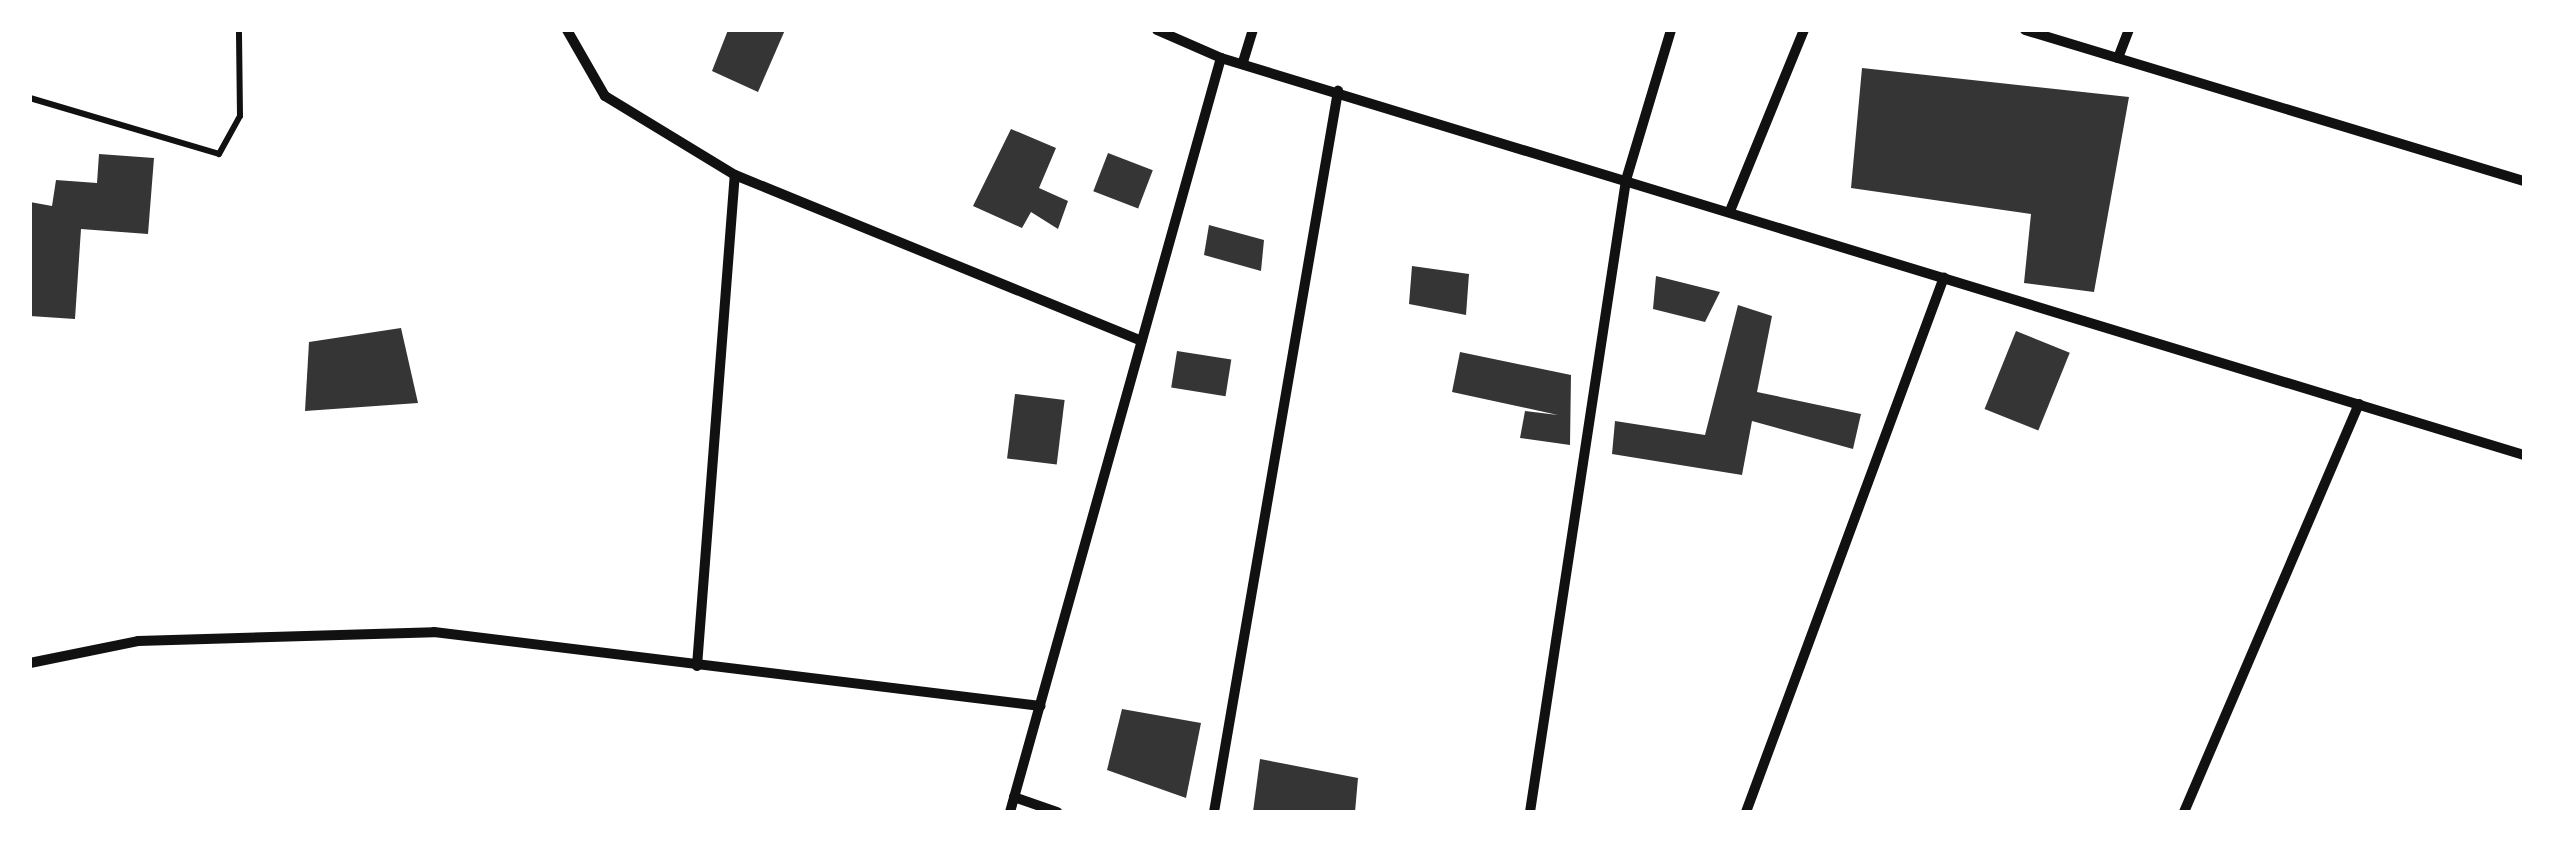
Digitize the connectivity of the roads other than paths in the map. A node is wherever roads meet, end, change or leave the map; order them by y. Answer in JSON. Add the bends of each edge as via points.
{"nodes":[{"id":1,"x":567,"y":30,"type":"edge"},
{"id":2,"x":1157,"y":30,"type":"edge"},
{"id":3,"x":1254,"y":30,"type":"edge"},
{"id":4,"x":1671,"y":30,"type":"edge"},
{"id":5,"x":1804,"y":30,"type":"edge"},
{"id":6,"x":2025,"y":30,"type":"edge"},
{"id":7,"x":2129,"y":30,"type":"edge"},
{"id":8,"x":1220,"y":58,"type":"junction"},
{"id":9,"x":2118,"y":58,"type":"junction"},
{"id":10,"x":1243,"y":62,"type":"junction"},
{"id":11,"x":1338,"y":92,"type":"junction"},
{"id":12,"x":736,"y":175,"type":"junction"},
{"id":13,"x":1626,"y":180,"type":"junction"},
{"id":14,"x":2524,"y":181,"type":"edge"},
{"id":15,"x":1730,"y":211,"type":"junction"},
{"id":16,"x":1944,"y":277,"type":"junction"},
{"id":17,"x":1141,"y":341,"type":"junction"},
{"id":18,"x":2359,"y":404,"type":"junction"},
{"id":19,"x":2524,"y":455,"type":"edge"},
{"id":20,"x":30,"y":663,"type":"edge"},
{"id":21,"x":698,"y":666,"type":"junction"},
{"id":22,"x":1040,"y":706,"type":"junction"},
{"id":23,"x":1014,"y":797,"type":"junction"},
{"id":24,"x":1010,"y":812,"type":"edge"},
{"id":25,"x":1057,"y":812,"type":"edge"},
{"id":26,"x":1214,"y":812,"type":"edge"},
{"id":27,"x":1530,"y":812,"type":"edge"},
{"id":28,"x":1746,"y":812,"type":"edge"},
{"id":29,"x":2184,"y":812,"type":"edge"}],
"edges":[{"from":1,"to":12,"type":"street","via":[[605,96]]},
{"from":2,"to":8,"type":"street"},
{"from":3,"to":10,"type":"street"},
{"from":4,"to":13,"type":"street"},
{"from":5,"to":15,"type":"street"},
{"from":6,"to":9,"type":"street"},
{"from":7,"to":9,"type":"street"},
{"from":8,"to":10,"type":"street"},
{"from":8,"to":17,"type":"street"},
{"from":9,"to":14,"type":"street"},
{"from":10,"to":11,"type":"street"},
{"from":11,"to":13,"type":"street"},
{"from":11,"to":26,"type":"street"},
{"from":12,"to":17,"type":"street"},
{"from":12,"to":21,"type":"street"},
{"from":13,"to":15,"type":"street"},
{"from":13,"to":27,"type":"street"},
{"from":15,"to":16,"type":"street"},
{"from":16,"to":18,"type":"street"},
{"from":16,"to":28,"type":"street"},
{"from":17,"to":22,"type":"street"},
{"from":18,"to":19,"type":"street"},
{"from":18,"to":29,"type":"street"},
{"from":20,"to":21,"type":"street","via":[[138,641],[434,632]]},
{"from":21,"to":22,"type":"street"},
{"from":22,"to":23,"type":"street"},
{"from":23,"to":24,"type":"street"},
{"from":23,"to":25,"type":"street"}]}
